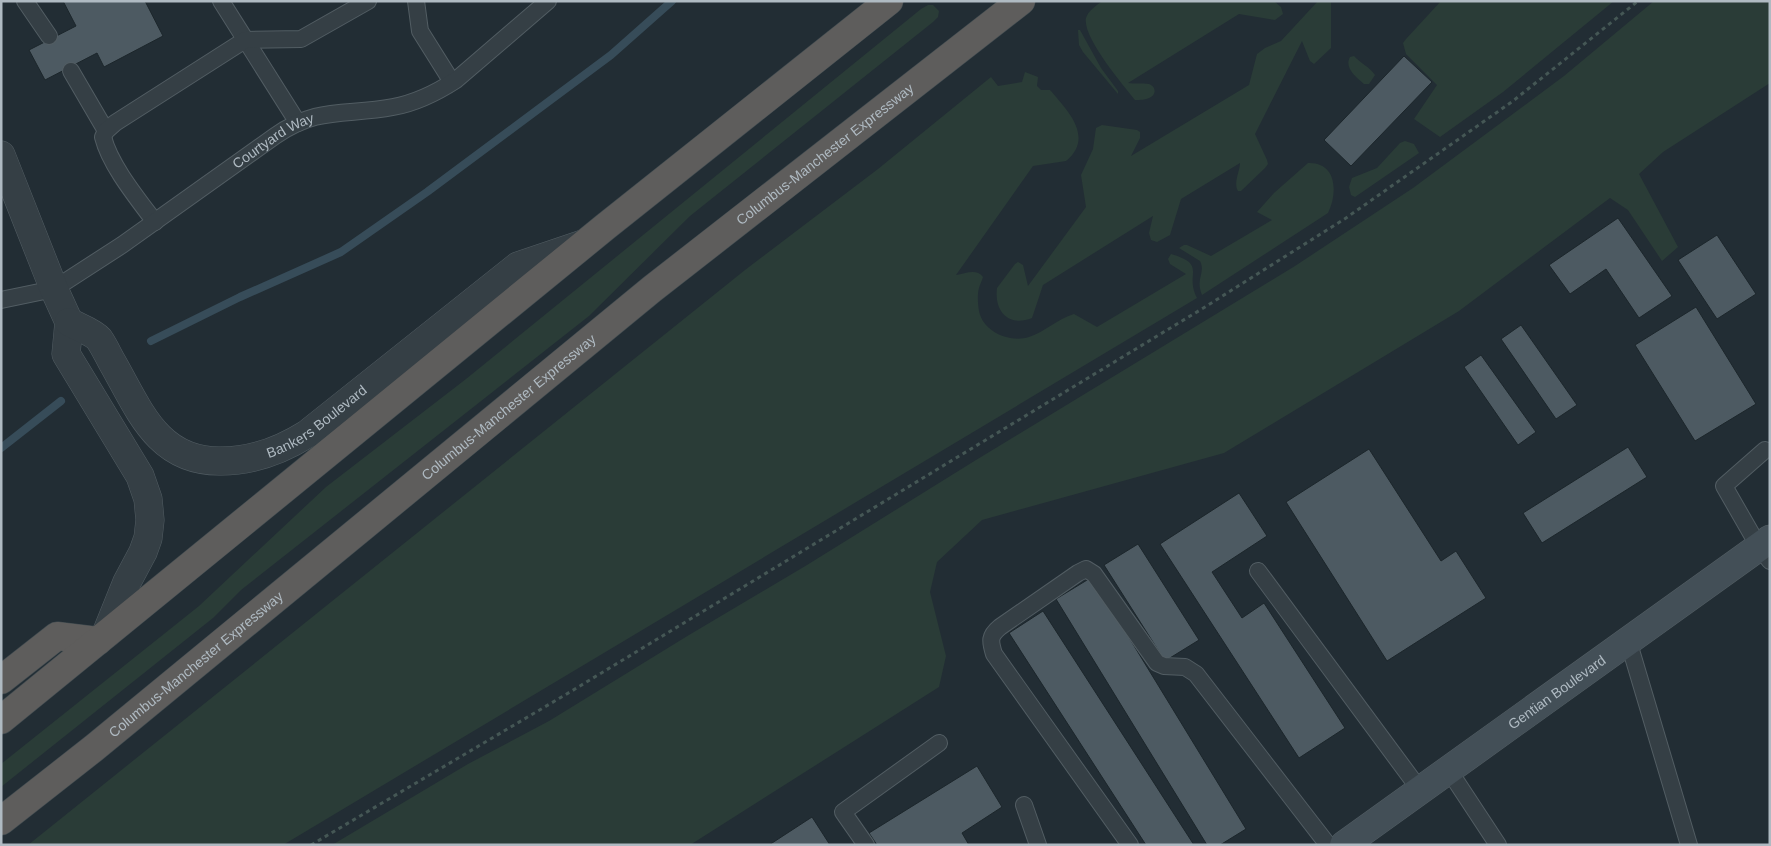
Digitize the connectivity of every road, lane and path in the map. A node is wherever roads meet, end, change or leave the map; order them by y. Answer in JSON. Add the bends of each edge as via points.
{"nodes":[{"id":1,"x":25,"y":1,"type":"edge"},
{"id":2,"x":221,"y":1,"type":"edge"},
{"id":3,"x":368,"y":1,"type":"edge"},
{"id":4,"x":416,"y":1,"type":"edge"},
{"id":5,"x":548,"y":1,"type":"edge"},
{"id":6,"x":889,"y":1,"type":"edge"},
{"id":7,"x":1638,"y":1,"type":"edge"},
{"id":8,"x":1016,"y":3,"type":"edge"},
{"id":9,"x":49,"y":36,"type":"dead end"},
{"id":10,"x":245,"y":40,"type":"junction"},
{"id":11,"x":71,"y":71,"type":"dead end"},
{"id":12,"x":452,"y":82,"type":"junction"},
{"id":13,"x":298,"y":123,"type":"junction"},
{"id":14,"x":106,"y":131,"type":"junction"},
{"id":15,"x":1,"y":155,"type":"edge"},
{"id":16,"x":155,"y":222,"type":"junction"},
{"id":17,"x":584,"y":244,"type":"junction"},
{"id":18,"x":54,"y":289,"type":"junction"},
{"id":19,"x":1,"y":300,"type":"edge"},
{"id":20,"x":69,"y":322,"type":"junction"},
{"id":21,"x":1765,"y":450,"type":"dead end"},
{"id":22,"x":1766,"y":549,"type":"edge"},
{"id":23,"x":1258,"y":571,"type":"dead end"},
{"id":24,"x":102,"y":637,"type":"junction"},
{"id":25,"x":1628,"y":640,"type":"junction"},
{"id":26,"x":1,"y":680,"type":"edge"},
{"id":27,"x":1,"y":720,"type":"edge"},
{"id":28,"x":939,"y":743,"type":"dead end"},
{"id":29,"x":1448,"y":769,"type":"junction"},
{"id":30,"x":1420,"y":790,"type":"junction"},
{"id":31,"x":1024,"y":805,"type":"dead end"},
{"id":32,"x":1,"y":821,"type":"edge"},
{"id":33,"x":311,"y":845,"type":"edge"},
{"id":34,"x":866,"y":845,"type":"edge"},
{"id":35,"x":1038,"y":845,"type":"edge"},
{"id":36,"x":1130,"y":845,"type":"edge"},
{"id":37,"x":1328,"y":845,"type":"edge"},
{"id":38,"x":1344,"y":845,"type":"edge"},
{"id":39,"x":1498,"y":845,"type":"edge"},
{"id":40,"x":1689,"y":845,"type":"edge"}],
"edges":[{"from":1,"to":9,"type":"lane"},
{"from":2,"to":10,"type":"lane"},
{"from":3,"to":10,"type":"lane","via":[[301,39]]},
{"from":4,"to":12,"type":"lane","via":[[420,31]]},
{"from":5,"to":12,"type":"lane","name":"Courtyard Way"},
{"from":6,"to":17,"type":"highway"},
{"from":7,"to":33,"type":"path","via":[[1513,101],[1338,224],[570,692]]},
{"from":8,"to":32,"type":"highway","name":"Columbus-Manchester Expressway","via":[[652,289]]},
{"from":10,"to":13,"type":"lane"},
{"from":10,"to":14,"type":"lane"},
{"from":11,"to":14,"type":"lane"},
{"from":12,"to":13,"type":"lane","name":"Courtyard Way","via":[[409,103],[323,114]]},
{"from":13,"to":16,"type":"lane","name":"Courtyard Way"},
{"from":14,"to":16,"type":"lane","via":[[103,137],[105,146]]},
{"from":15,"to":18,"type":"street"},
{"from":16,"to":18,"type":"lane","name":"Courtyard Way"},
{"from":17,"to":20,"type":"street","name":"Bankers Boulevard","via":[[518,266],[307,434],[271,453],[238,461],[193,458],[175,451],[164,442],[146,420],[98,338]]},
{"from":17,"to":24,"type":"highway"},
{"from":18,"to":19,"type":"lane","name":"Courtyard Way"},
{"from":18,"to":20,"type":"street"},
{"from":20,"to":24,"type":"street","via":[[66,354],[140,476],[148,499],[150,520],[144,552]]},
{"from":21,"to":22,"type":"lane","via":[[1724,486]]},
{"from":22,"to":25,"type":"main road","name":"Gentian Boulevard"},
{"from":23,"to":30,"type":"lane"},
{"from":24,"to":26,"type":"highway","via":[[57,636]]},
{"from":24,"to":27,"type":"highway"},
{"from":25,"to":29,"type":"main road","name":"Gentian Boulevard"},
{"from":25,"to":40,"type":"lane"},
{"from":28,"to":34,"type":"lane","via":[[842,812]]},
{"from":29,"to":30,"type":"main road","name":"Gentian Boulevard"},
{"from":29,"to":39,"type":"lane"},
{"from":30,"to":38,"type":"main road","name":"Gentian Boulevard"},
{"from":31,"to":35,"type":"lane"},
{"from":36,"to":37,"type":"lane","via":[[994,654],[991,642],[993,632],[1086,569],[1094,574],[1158,663],[1184,667],[1196,674]]}]}
